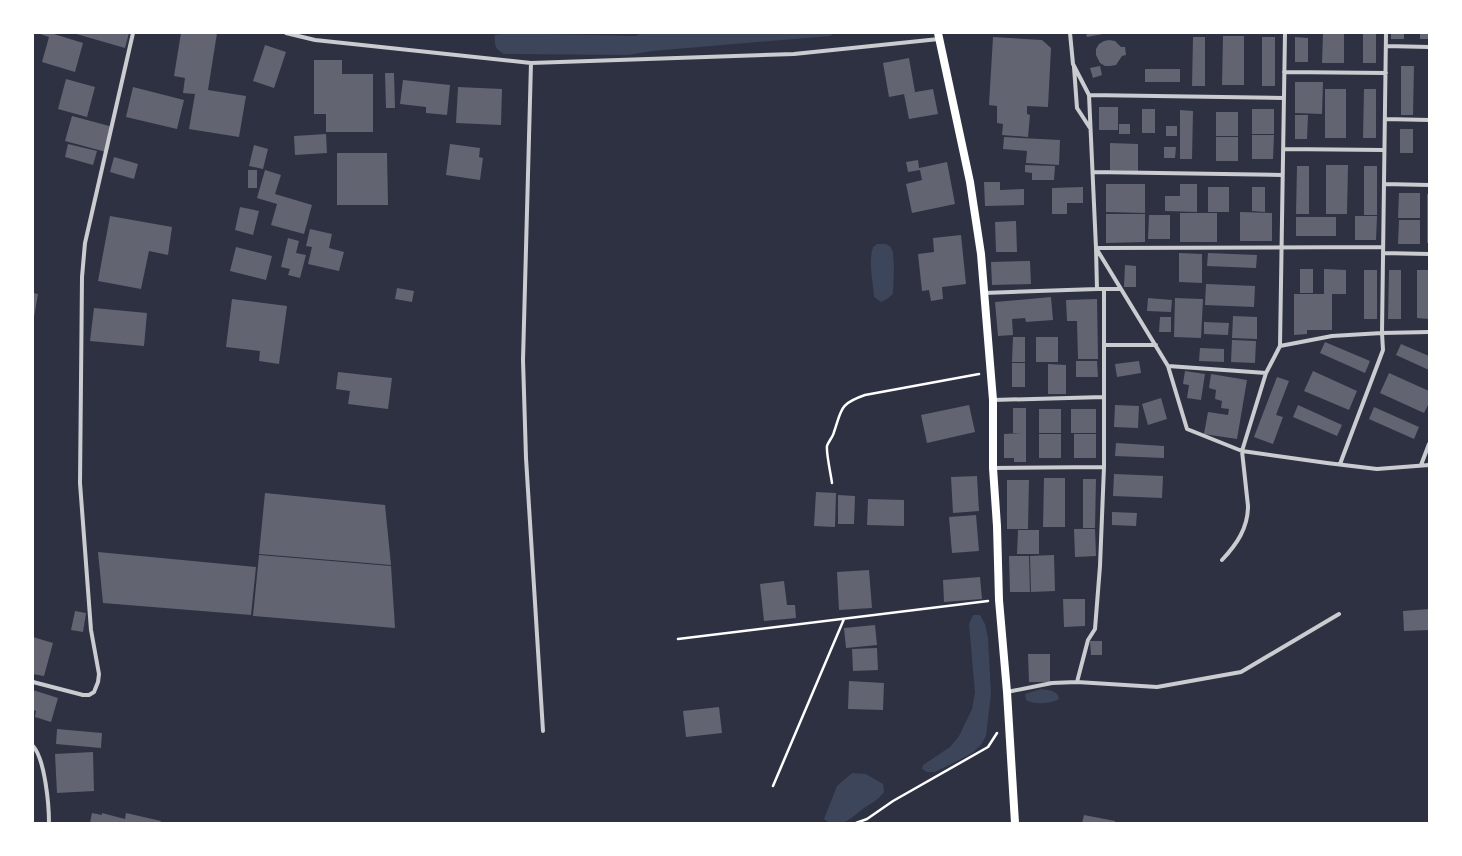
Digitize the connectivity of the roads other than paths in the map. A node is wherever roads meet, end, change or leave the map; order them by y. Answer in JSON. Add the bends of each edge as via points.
{"nodes":[{"id":1,"x":133,"y":33,"type":"edge"},
{"id":2,"x":286,"y":33,"type":"edge"},
{"id":3,"x":1070,"y":33,"type":"edge"},
{"id":4,"x":1284,"y":33,"type":"edge"},
{"id":5,"x":1386,"y":33,"type":"edge"},
{"id":6,"x":938,"y":36,"type":"edge"},
{"id":7,"x":1386,"y":46,"type":"junction"},
{"id":8,"x":1429,"y":47,"type":"edge"},
{"id":9,"x":531,"y":63,"type":"junction"},
{"id":10,"x":1073,"y":64,"type":"junction"},
{"id":11,"x":1284,"y":72,"type":"junction"},
{"id":12,"x":1386,"y":73,"type":"junction"},
{"id":13,"x":1089,"y":95,"type":"junction"},
{"id":14,"x":1284,"y":98,"type":"junction"},
{"id":15,"x":1385,"y":119,"type":"junction"},
{"id":16,"x":1429,"y":120,"type":"edge"},
{"id":17,"x":1091,"y":129,"type":"junction"},
{"id":18,"x":1283,"y":148,"type":"junction"},
{"id":19,"x":1384,"y":150,"type":"junction"},
{"id":20,"x":1094,"y":172,"type":"junction"},
{"id":21,"x":1282,"y":175,"type":"junction"},
{"id":22,"x":1384,"y":184,"type":"junction"},
{"id":23,"x":1429,"y":185,"type":"edge"},
{"id":24,"x":1281,"y":247,"type":"junction"},
{"id":25,"x":1383,"y":247,"type":"junction"},
{"id":26,"x":1096,"y":248,"type":"junction"},
{"id":27,"x":1383,"y":254,"type":"junction"},
{"id":28,"x":1429,"y":254,"type":"edge"},
{"id":29,"x":1096,"y":289,"type":"junction"},
{"id":30,"x":1104,"y":289,"type":"junction"},
{"id":31,"x":1121,"y":289,"type":"junction"},
{"id":32,"x":984,"y":293,"type":"junction"},
{"id":33,"x":1429,"y":332,"type":"edge"},
{"id":34,"x":1382,"y":333,"type":"junction"},
{"id":35,"x":1104,"y":345,"type":"junction"},
{"id":36,"x":1156,"y":345,"type":"junction"},
{"id":37,"x":1280,"y":346,"type":"junction"},
{"id":38,"x":1168,"y":366,"type":"junction"},
{"id":39,"x":1266,"y":373,"type":"junction"},
{"id":40,"x":1104,"y":397,"type":"junction"},
{"id":41,"x":993,"y":400,"type":"junction"},
{"id":42,"x":1429,"y":444,"type":"edge"},
{"id":43,"x":1242,"y":451,"type":"junction"},
{"id":44,"x":1340,"y":464,"type":"junction"},
{"id":45,"x":1421,"y":465,"type":"junction"},
{"id":46,"x":1429,"y":465,"type":"edge"},
{"id":47,"x":1104,"y":467,"type":"junction"},
{"id":48,"x":994,"y":468,"type":"junction"},
{"id":49,"x":1222,"y":560,"type":"dead end"},
{"id":50,"x":1339,"y":614,"type":"dead end"},
{"id":51,"x":33,"y":682,"type":"edge"},
{"id":52,"x":1077,"y":682,"type":"junction"},
{"id":53,"x":1007,"y":692,"type":"junction"},
{"id":54,"x":543,"y":731,"type":"dead end"},
{"id":55,"x":33,"y":746,"type":"edge"},
{"id":56,"x":49,"y":823,"type":"edge"},
{"id":57,"x":1015,"y":823,"type":"edge"}],
"edges":[{"from":1,"to":51,"type":"street","via":[[87,235],[82,277],[80,483],[91,630],[98,682],[94,692],[89,695]]},
{"from":2,"to":9,"type":"street","via":[[315,40]]},
{"from":3,"to":10,"type":"street"},
{"from":4,"to":11,"type":"street"},
{"from":5,"to":7,"type":"street"},
{"from":6,"to":9,"type":"street","via":[[794,54]]},
{"from":6,"to":32,"type":"main road","via":[[970,182]]},
{"from":7,"to":8,"type":"street"},
{"from":7,"to":12,"type":"street"},
{"from":9,"to":54,"type":"street","via":[[523,360],[526,458]]},
{"from":10,"to":13,"type":"street"},
{"from":10,"to":17,"type":"street","via":[[1077,108]]},
{"from":11,"to":12,"type":"street"},
{"from":11,"to":14,"type":"street"},
{"from":12,"to":15,"type":"street"},
{"from":13,"to":14,"type":"street"},
{"from":13,"to":17,"type":"street"},
{"from":14,"to":18,"type":"street"},
{"from":15,"to":16,"type":"street"},
{"from":15,"to":19,"type":"street"},
{"from":17,"to":20,"type":"street"},
{"from":18,"to":19,"type":"street"},
{"from":18,"to":21,"type":"street"},
{"from":19,"to":22,"type":"street"},
{"from":20,"to":21,"type":"street"},
{"from":20,"to":26,"type":"street"},
{"from":21,"to":24,"type":"street"},
{"from":22,"to":23,"type":"street"},
{"from":22,"to":25,"type":"street"},
{"from":24,"to":25,"type":"street"},
{"from":24,"to":26,"type":"street"},
{"from":24,"to":37,"type":"street"},
{"from":25,"to":27,"type":"street"},
{"from":26,"to":29,"type":"street"},
{"from":26,"to":31,"type":"street"},
{"from":27,"to":28,"type":"street"},
{"from":27,"to":34,"type":"street"},
{"from":29,"to":30,"type":"street"},
{"from":29,"to":32,"type":"street"},
{"from":30,"to":31,"type":"street"},
{"from":30,"to":35,"type":"street"},
{"from":31,"to":36,"type":"street"},
{"from":32,"to":41,"type":"main road"},
{"from":33,"to":34,"type":"street"},
{"from":34,"to":37,"type":"street","via":[[1332,336]]},
{"from":34,"to":44,"type":"street","via":[[1383,350]]},
{"from":35,"to":36,"type":"street"},
{"from":35,"to":40,"type":"street"},
{"from":36,"to":38,"type":"street"},
{"from":37,"to":39,"type":"street"},
{"from":38,"to":39,"type":"street"},
{"from":38,"to":43,"type":"street","via":[[1187,429]]},
{"from":39,"to":43,"type":"street"},
{"from":40,"to":41,"type":"street"},
{"from":40,"to":47,"type":"street"},
{"from":41,"to":48,"type":"main road"},
{"from":42,"to":45,"type":"street"},
{"from":43,"to":44,"type":"street"},
{"from":43,"to":49,"type":"street","via":[[1248,514],[1240,536]]},
{"from":44,"to":45,"type":"street","via":[[1377,469]]},
{"from":45,"to":46,"type":"street"},
{"from":47,"to":48,"type":"street"},
{"from":47,"to":52,"type":"street","via":[[1095,628],[1088,640]]},
{"from":48,"to":53,"type":"main road","via":[[998,600]]},
{"from":50,"to":52,"type":"street","via":[[1240,672],[1157,687]]},
{"from":52,"to":53,"type":"street","via":[[1052,682]]},
{"from":53,"to":57,"type":"main road"},
{"from":55,"to":56,"type":"street","via":[[38,754],[49,804]]}]}
